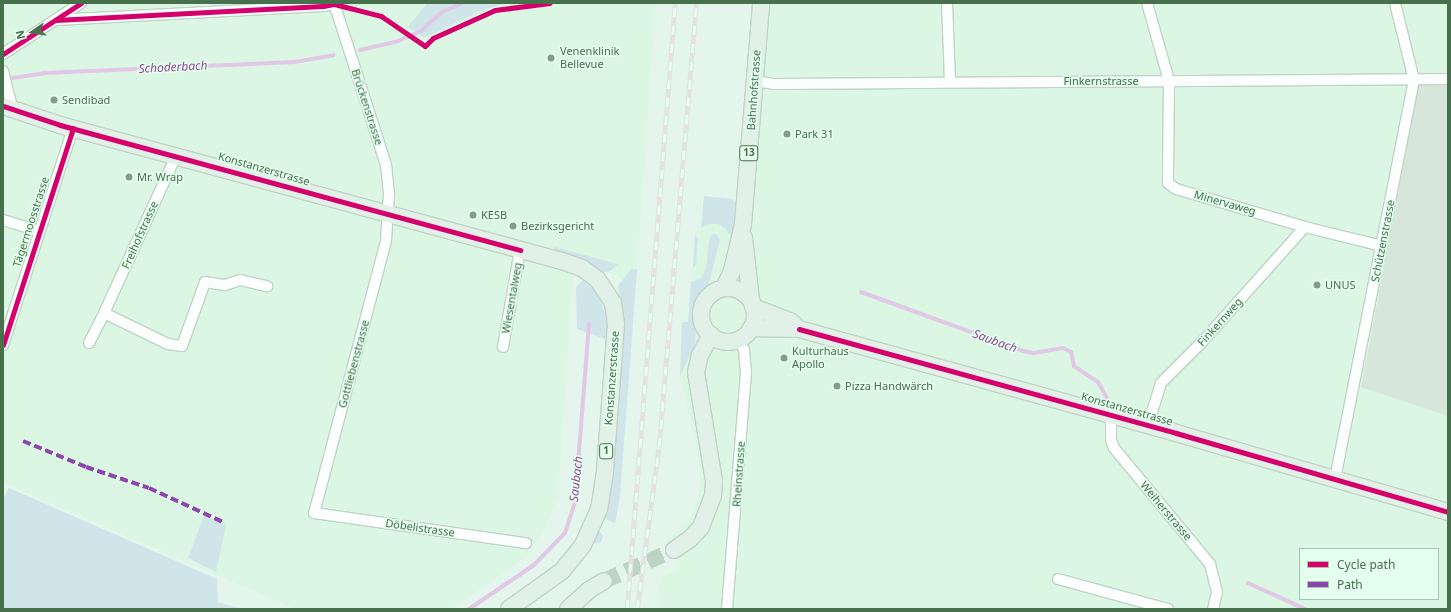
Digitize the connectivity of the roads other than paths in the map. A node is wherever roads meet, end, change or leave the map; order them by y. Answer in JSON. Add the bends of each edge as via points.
{"nodes":[{"id":1,"x":81,"y":3,"type":"edge"},
{"id":2,"x":334,"y":3,"type":"edge"},
{"id":3,"x":761,"y":3,"type":"edge"},
{"id":4,"x":947,"y":3,"type":"edge"},
{"id":5,"x":1147,"y":3,"type":"edge"},
{"id":6,"x":1395,"y":3,"type":"edge"},
{"id":7,"x":56,"y":20,"type":"junction"},
{"id":8,"x":3,"y":54,"type":"edge"},
{"id":9,"x":3,"y":71,"type":"edge"},
{"id":10,"x":1448,"y":79,"type":"edge"},
{"id":11,"x":1414,"y":80,"type":"junction"},
{"id":12,"x":754,"y":81,"type":"junction"},
{"id":13,"x":1170,"y":81,"type":"junction"},
{"id":14,"x":950,"y":82,"type":"junction"},
{"id":15,"x":7,"y":107,"type":"edge"},
{"id":16,"x":73,"y":128,"type":"junction"},
{"id":17,"x":176,"y":156,"type":"junction"},
{"id":18,"x":388,"y":213,"type":"junction"},
{"id":19,"x":3,"y":220,"type":"edge"},
{"id":20,"x":743,"y":224,"type":"junction"},
{"id":21,"x":1305,"y":227,"type":"junction"},
{"id":22,"x":39,"y":231,"type":"junction"},
{"id":23,"x":1382,"y":246,"type":"junction"},
{"id":24,"x":520,"y":250,"type":"junction"},
{"id":25,"x":267,"y":286,"type":"dead end"},
{"id":26,"x":724,"y":288,"type":"junction"},
{"id":27,"x":752,"y":303,"type":"junction"},
{"id":28,"x":104,"y":313,"type":"junction"},
{"id":29,"x":751,"y":328,"type":"junction"},
{"id":30,"x":799,"y":329,"type":"junction"},
{"id":31,"x":711,"y":335,"type":"junction"},
{"id":32,"x":739,"y":339,"type":"junction"},
{"id":33,"x":89,"y":343,"type":"dead end"},
{"id":34,"x":3,"y":346,"type":"edge"},
{"id":35,"x":503,"y":347,"type":"dead end"},
{"id":36,"x":1111,"y":415,"type":"junction"},
{"id":37,"x":1148,"y":425,"type":"junction"},
{"id":38,"x":1335,"y":479,"type":"junction"},
{"id":39,"x":1448,"y":512,"type":"edge"},
{"id":40,"x":314,"y":513,"type":"joint"},
{"id":41,"x":526,"y":543,"type":"dead end"},
{"id":42,"x":674,"y":550,"type":"tunnel mouth"},
{"id":43,"x":1058,"y":579,"type":"dead end"},
{"id":44,"x":604,"y":582,"type":"tunnel mouth"},
{"id":45,"x":509,"y":609,"type":"edge"},
{"id":46,"x":568,"y":609,"type":"edge"},
{"id":47,"x":727,"y":609,"type":"edge"},
{"id":48,"x":1168,"y":609,"type":"edge"},
{"id":49,"x":1213,"y":609,"type":"edge"}],
"edges":[{"from":1,"to":7,"type":"street"},
{"from":2,"to":7,"type":"street","via":[[323,6]]},
{"from":2,"to":18,"type":"street","name":"Brückenstrasse","via":[[386,165]]},
{"from":3,"to":12,"type":"main road","name":"Bahnhofstrasse","number":"13"},
{"from":4,"to":14,"type":"street"},
{"from":5,"to":13,"type":"street"},
{"from":6,"to":11,"type":"street","name":"Schützenstrasse"},
{"from":7,"to":8,"type":"street"},
{"from":9,"to":15,"type":"street"},
{"from":10,"to":11,"type":"street","name":"Finkernstrasse"},
{"from":11,"to":13,"type":"street","name":"Finkernstrasse"},
{"from":11,"to":23,"type":"street","name":"Schützenstrasse"},
{"from":12,"to":14,"type":"street","name":"Finkernstrasse","via":[[773,84]]},
{"from":12,"to":20,"type":"main road","name":"Bahnhofstrasse","number":"13"},
{"from":13,"to":14,"type":"street","name":"Finkernstrasse"},
{"from":13,"to":21,"type":"street","name":"Minervaweg","via":[[1168,183],[1176,189]]},
{"from":15,"to":16,"type":"main road","name":"Konstanzerstrasse","number":"1"},
{"from":16,"to":17,"type":"main road","name":"Konstanzerstrasse","number":"1"},
{"from":16,"to":22,"type":"street","name":"Tägermoosstrasse"},
{"from":17,"to":18,"type":"main road","name":"Konstanzerstrasse","number":"1"},
{"from":17,"to":28,"type":"street","name":"Freihofstrasse"},
{"from":18,"to":24,"type":"main road","name":"Konstanzerstrasse","number":"1"},
{"from":18,"to":40,"type":"street","name":"Gottliebenstrasse","via":[[386,241]]},
{"from":19,"to":22,"type":"street"},
{"from":20,"to":26,"type":"main road","name":"Bahnhofstrasse","number":"13","via":[[732,271]]},
{"from":20,"to":27,"type":"main road","name":"Bahnhofstrasse","number":"13"},
{"from":21,"to":23,"type":"street","name":"Minervaweg"},
{"from":21,"to":37,"type":"street","name":"Finkernweg","via":[[1202,342],[1161,383]]},
{"from":22,"to":34,"type":"street","name":"Tägermoosstrasse"},
{"from":23,"to":38,"type":"street","name":"Schützenstrasse"},
{"from":24,"to":35,"type":"street","name":"Wiesentalweg"},
{"from":24,"to":45,"type":"main road","name":"Konstanzerstrasse","number":"1","via":[[574,264],[597,279],[613,303],[616,344],[605,472],[599,509],[583,545],[562,571]]},
{"from":25,"to":28,"type":"street","via":[[240,280],[225,285],[205,282],[201,286],[182,346],[168,344]]},
{"from":26,"to":27,"type":"main road","via":[[742,292]]},
{"from":26,"to":31,"type":"main road","via":[[711,294],[703,307],[702,322]]},
{"from":27,"to":29,"type":"main road","via":[[754,318]]},
{"from":27,"to":30,"type":"main road","name":"Konstanzerstrasse","via":[[790,321]]},
{"from":28,"to":33,"type":"street","name":"Freihofstrasse"},
{"from":29,"to":30,"type":"main road","name":"Konstanzerstrasse"},
{"from":29,"to":32,"type":"main road"},
{"from":30,"to":36,"type":"main road","name":"Konstanzerstrasse"},
{"from":31,"to":32,"type":"main road","via":[[725,341]]},
{"from":31,"to":42,"type":"main road","via":[[700,355],[696,372],[714,481],[713,496],[701,527],[690,539]]},
{"from":32,"to":47,"type":"street","name":"Rheinstrasse","via":[[744,350],[746,373]]},
{"from":36,"to":37,"type":"main road","name":"Konstanzerstrasse"},
{"from":36,"to":49,"type":"street","name":"Weiherstrasse","via":[[1111,440],[1114,448],[1210,564],[1217,592]]},
{"from":37,"to":38,"type":"main road","name":"Konstanzerstrasse"},
{"from":38,"to":39,"type":"main road","name":"Konstanzerstrasse"},
{"from":40,"to":41,"type":"street","name":"Döbelistrasse"},
{"from":43,"to":48,"type":"street"},
{"from":44,"to":46,"type":"main road","via":[[589,590]]}]}
